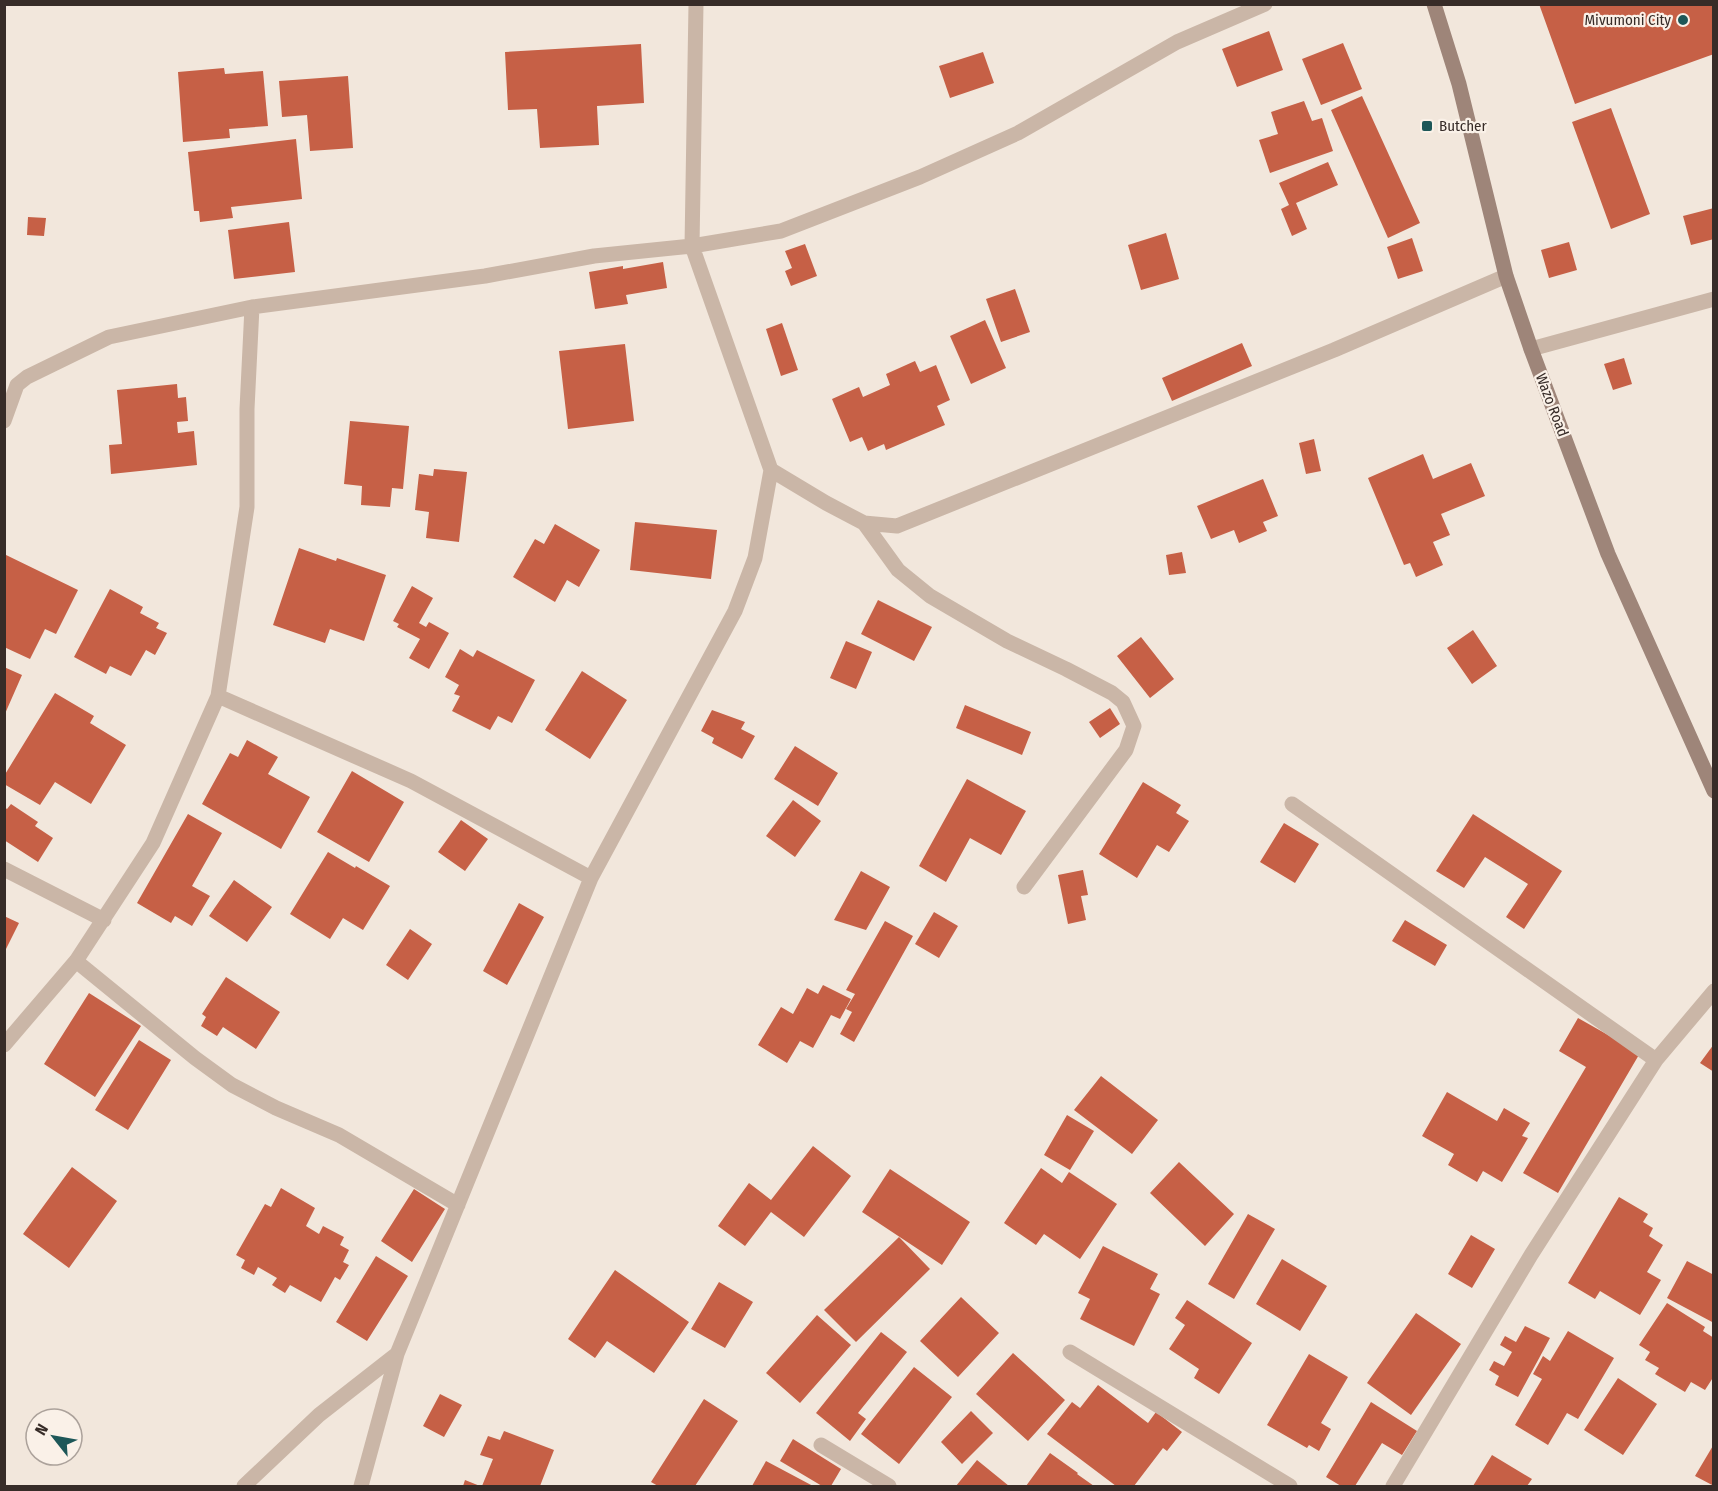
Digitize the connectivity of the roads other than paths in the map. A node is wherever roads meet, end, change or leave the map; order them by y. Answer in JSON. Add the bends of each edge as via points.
{"nodes":[{"id":1,"x":696,"y":4,"type":"edge"},
{"id":2,"x":1265,"y":4,"type":"edge"},
{"id":3,"x":1434,"y":4,"type":"edge"},
{"id":4,"x":692,"y":246,"type":"junction"},
{"id":5,"x":1506,"y":276,"type":"junction"},
{"id":6,"x":1713,"y":299,"type":"edge"},
{"id":7,"x":252,"y":307,"type":"junction"},
{"id":8,"x":1531,"y":349,"type":"junction"},
{"id":9,"x":11,"y":383,"type":"edge"},
{"id":10,"x":4,"y":421,"type":"edge"},
{"id":11,"x":771,"y":470,"type":"junction"},
{"id":12,"x":864,"y":523,"type":"junction"},
{"id":13,"x":218,"y":696,"type":"junction"},
{"id":14,"x":1713,"y":791,"type":"edge"},
{"id":15,"x":1292,"y":804,"type":"dead end"},
{"id":16,"x":4,"y":869,"type":"edge"},
{"id":17,"x":591,"y":878,"type":"junction"},
{"id":18,"x":1024,"y":887,"type":"dead end"},
{"id":19,"x":104,"y":920,"type":"junction"},
{"id":20,"x":76,"y":961,"type":"junction"},
{"id":21,"x":1713,"y":991,"type":"edge"},
{"id":22,"x":4,"y":1045,"type":"edge"},
{"id":23,"x":1656,"y":1060,"type":"junction"},
{"id":24,"x":458,"y":1205,"type":"junction"},
{"id":25,"x":1070,"y":1352,"type":"dead end"},
{"id":26,"x":397,"y":1354,"type":"junction"},
{"id":27,"x":821,"y":1446,"type":"dead end"},
{"id":28,"x":244,"y":1486,"type":"edge"},
{"id":29,"x":361,"y":1486,"type":"edge"},
{"id":30,"x":889,"y":1486,"type":"edge"},
{"id":31,"x":1290,"y":1486,"type":"edge"},
{"id":32,"x":1393,"y":1486,"type":"edge"}],
"edges":[{"from":1,"to":4,"type":"street"},
{"from":2,"to":4,"type":"street","via":[[1177,42],[1018,133],[920,177],[781,231]]},
{"from":3,"to":5,"type":"main road","name":"Wazo Road","via":[[1459,84]]},
{"from":4,"to":7,"type":"street","via":[[594,256],[485,276]]},
{"from":4,"to":11,"type":"street"},
{"from":5,"to":8,"type":"main road","name":"Wazo Road"},
{"from":5,"to":12,"type":"street","via":[[897,526]]},
{"from":6,"to":8,"type":"street"},
{"from":7,"to":9,"type":"street","via":[[109,337]]},
{"from":7,"to":13,"type":"street","via":[[247,507]]},
{"from":8,"to":14,"type":"main road","name":"Wazo Road","via":[[1608,554]]},
{"from":9,"to":10,"type":"street"},
{"from":11,"to":12,"type":"street"},
{"from":11,"to":17,"type":"street","via":[[755,558],[735,611]]},
{"from":12,"to":18,"type":"street","via":[[898,570],[930,596],[1006,641],[1113,693],[1123,702],[1134,726],[1126,750]]},
{"from":13,"to":17,"type":"street","via":[[411,782]]},
{"from":13,"to":19,"type":"street","via":[[153,843]]},
{"from":15,"to":23,"type":"street"},
{"from":16,"to":19,"type":"street"},
{"from":17,"to":24,"type":"street"},
{"from":19,"to":20,"type":"street"},
{"from":20,"to":22,"type":"street"},
{"from":20,"to":24,"type":"street","via":[[232,1085],[339,1135]]},
{"from":21,"to":23,"type":"street"},
{"from":23,"to":32,"type":"street","via":[[1531,1255]]},
{"from":24,"to":26,"type":"street"},
{"from":25,"to":31,"type":"street"},
{"from":26,"to":28,"type":"street","via":[[319,1415]]},
{"from":26,"to":29,"type":"street"},
{"from":27,"to":30,"type":"street"}]}
